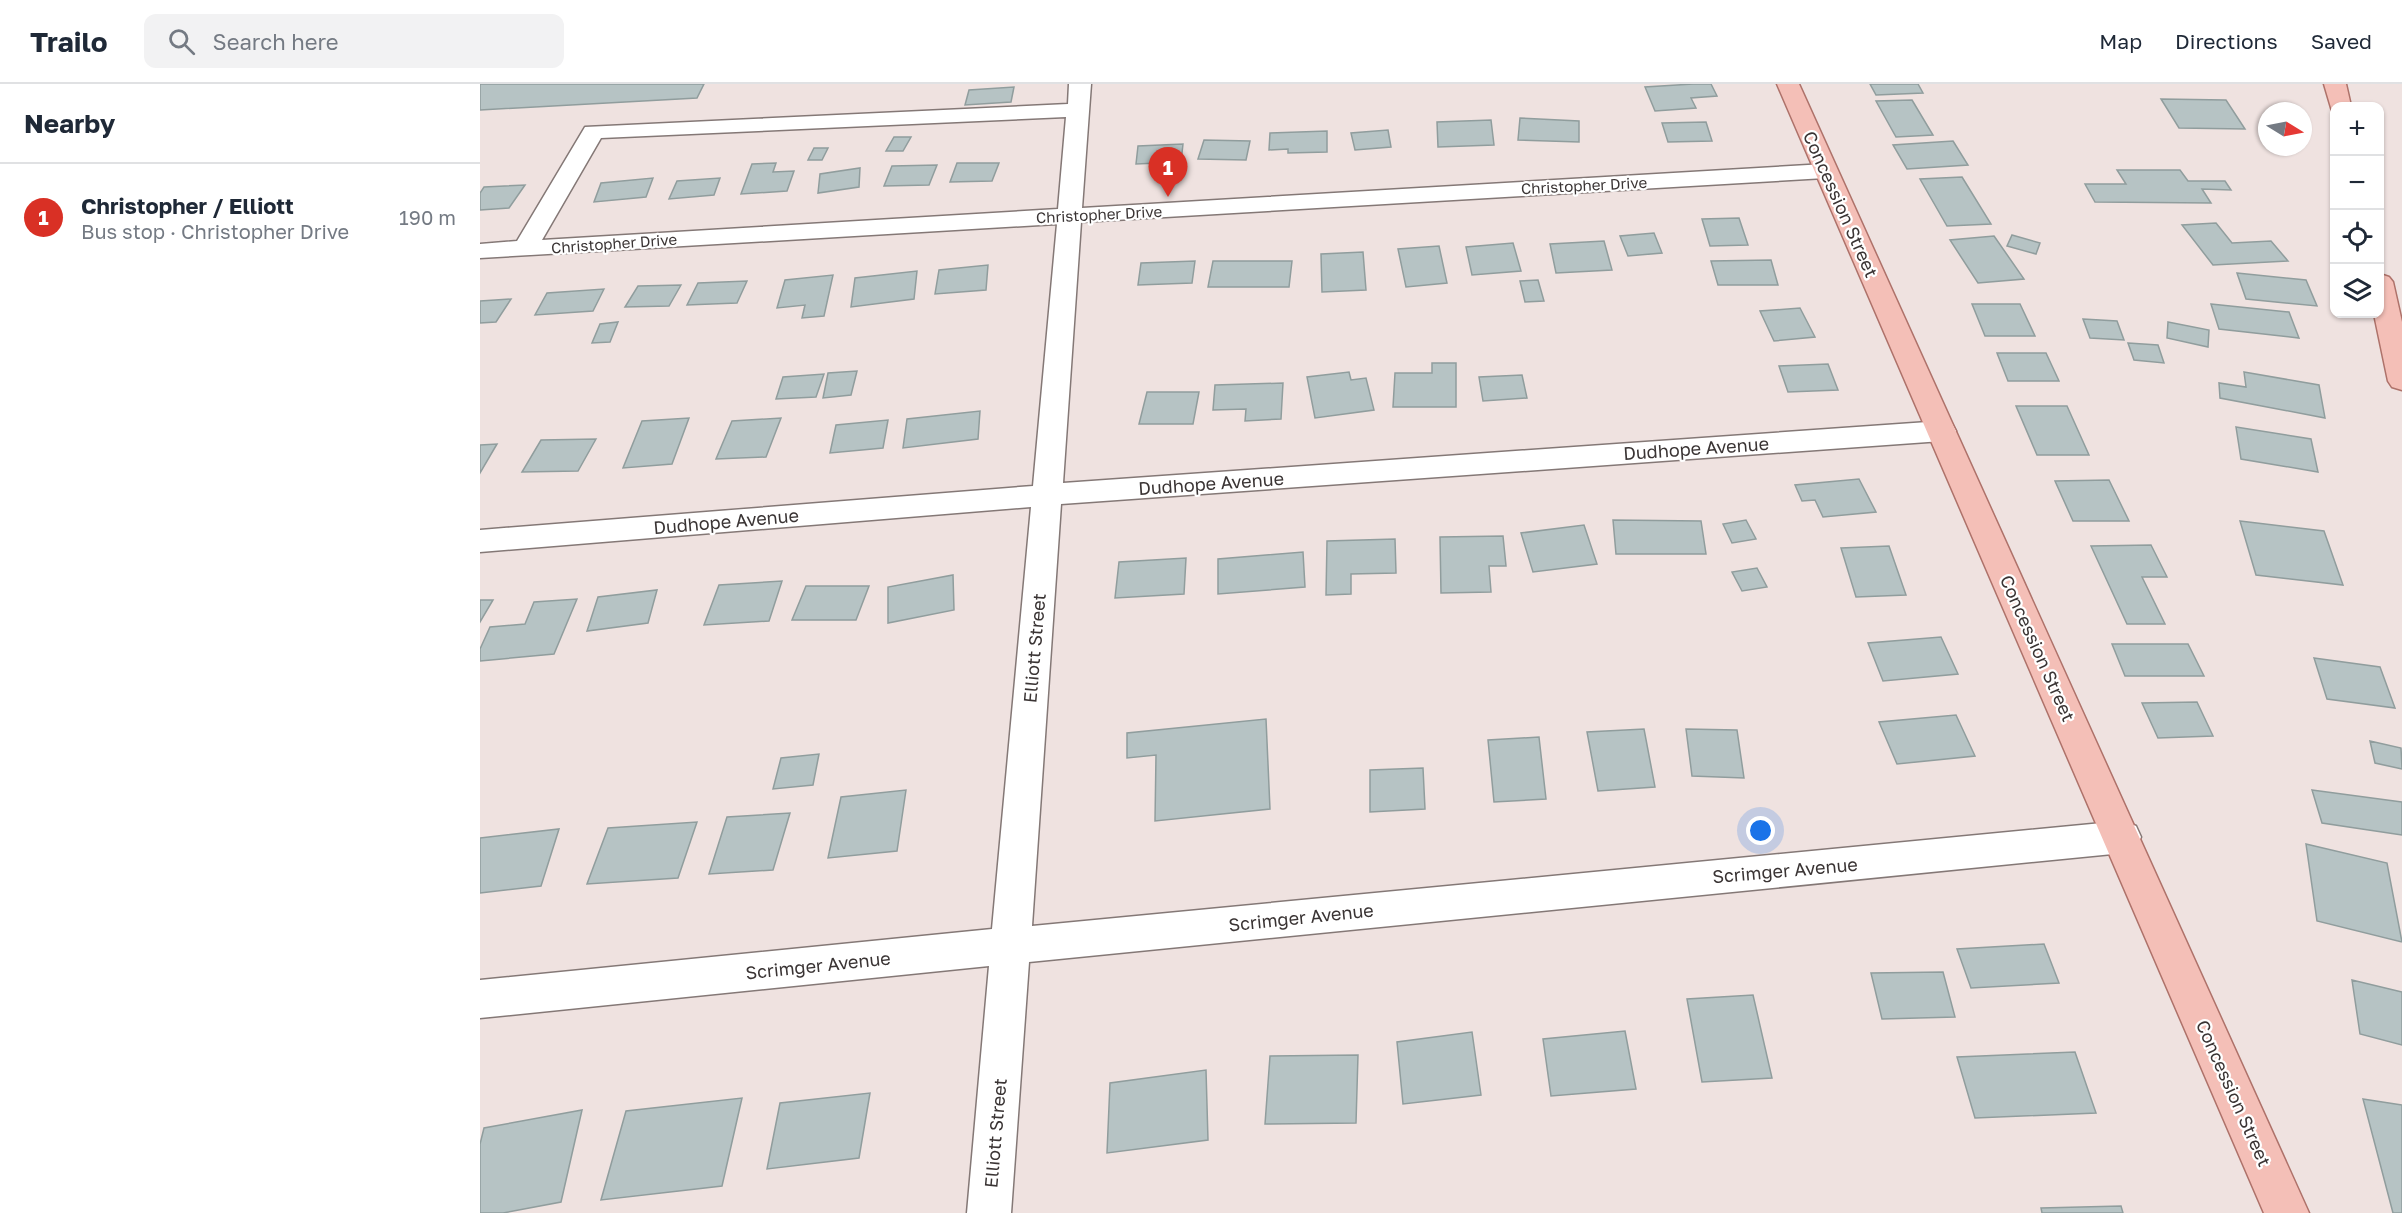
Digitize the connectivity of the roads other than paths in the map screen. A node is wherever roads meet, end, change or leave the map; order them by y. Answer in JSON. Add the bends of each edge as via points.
{"nodes":[{"id":1,"x":1788,"y":84,"type":"edge"},
{"id":2,"x":2335,"y":84,"type":"edge"},
{"id":3,"x":1079,"y":97,"type":"edge"},
{"id":4,"x":2339,"y":102,"type":"edge"},
{"id":5,"x":1825,"y":171,"type":"junction"},
{"id":6,"x":1070,"y":215,"type":"junction"},
{"id":7,"x":525,"y":249,"type":"junction"},
{"id":8,"x":480,"y":251,"type":"edge"},
{"id":9,"x":2384,"y":304,"type":"edge"},
{"id":10,"x":2402,"y":381,"type":"edge"},
{"id":11,"x":1942,"y":431,"type":"junction"},
{"id":12,"x":1045,"y":495,"type":"junction"},
{"id":13,"x":480,"y":541,"type":"edge"},
{"id":14,"x":2122,"y":837,"type":"junction"},
{"id":15,"x":1010,"y":946,"type":"junction"},
{"id":16,"x":480,"y":999,"type":"edge"},
{"id":17,"x":989,"y":1213,"type":"edge"},
{"id":18,"x":2287,"y":1213,"type":"edge"}],
"edges":[{"from":1,"to":5,"type":"main road","name":"Concession Street"},
{"from":2,"to":4,"type":"main road"},
{"from":3,"to":6,"type":"street","name":"Elliott Street"},
{"from":3,"to":7,"type":"street","via":[[593,132]]},
{"from":5,"to":6,"type":"street","name":"Christopher Drive"},
{"from":5,"to":11,"type":"main road","name":"Concession Street"},
{"from":6,"to":7,"type":"street","name":"Christopher Drive"},
{"from":6,"to":12,"type":"street","name":"Elliott Street"},
{"from":7,"to":8,"type":"street","name":"Christopher Drive"},
{"from":9,"to":10,"type":"main road"},
{"from":11,"to":12,"type":"street","name":"Dudhope Avenue"},
{"from":11,"to":14,"type":"main road","name":"Concession Street"},
{"from":12,"to":13,"type":"street","name":"Dudhope Avenue"},
{"from":12,"to":15,"type":"street","name":"Elliott Street"},
{"from":14,"to":15,"type":"street","name":"Scrimger Avenue"},
{"from":14,"to":18,"type":"main road","name":"Concession Street"},
{"from":15,"to":16,"type":"street","name":"Scrimger Avenue"},
{"from":15,"to":17,"type":"street","name":"Elliott Street"}]}
